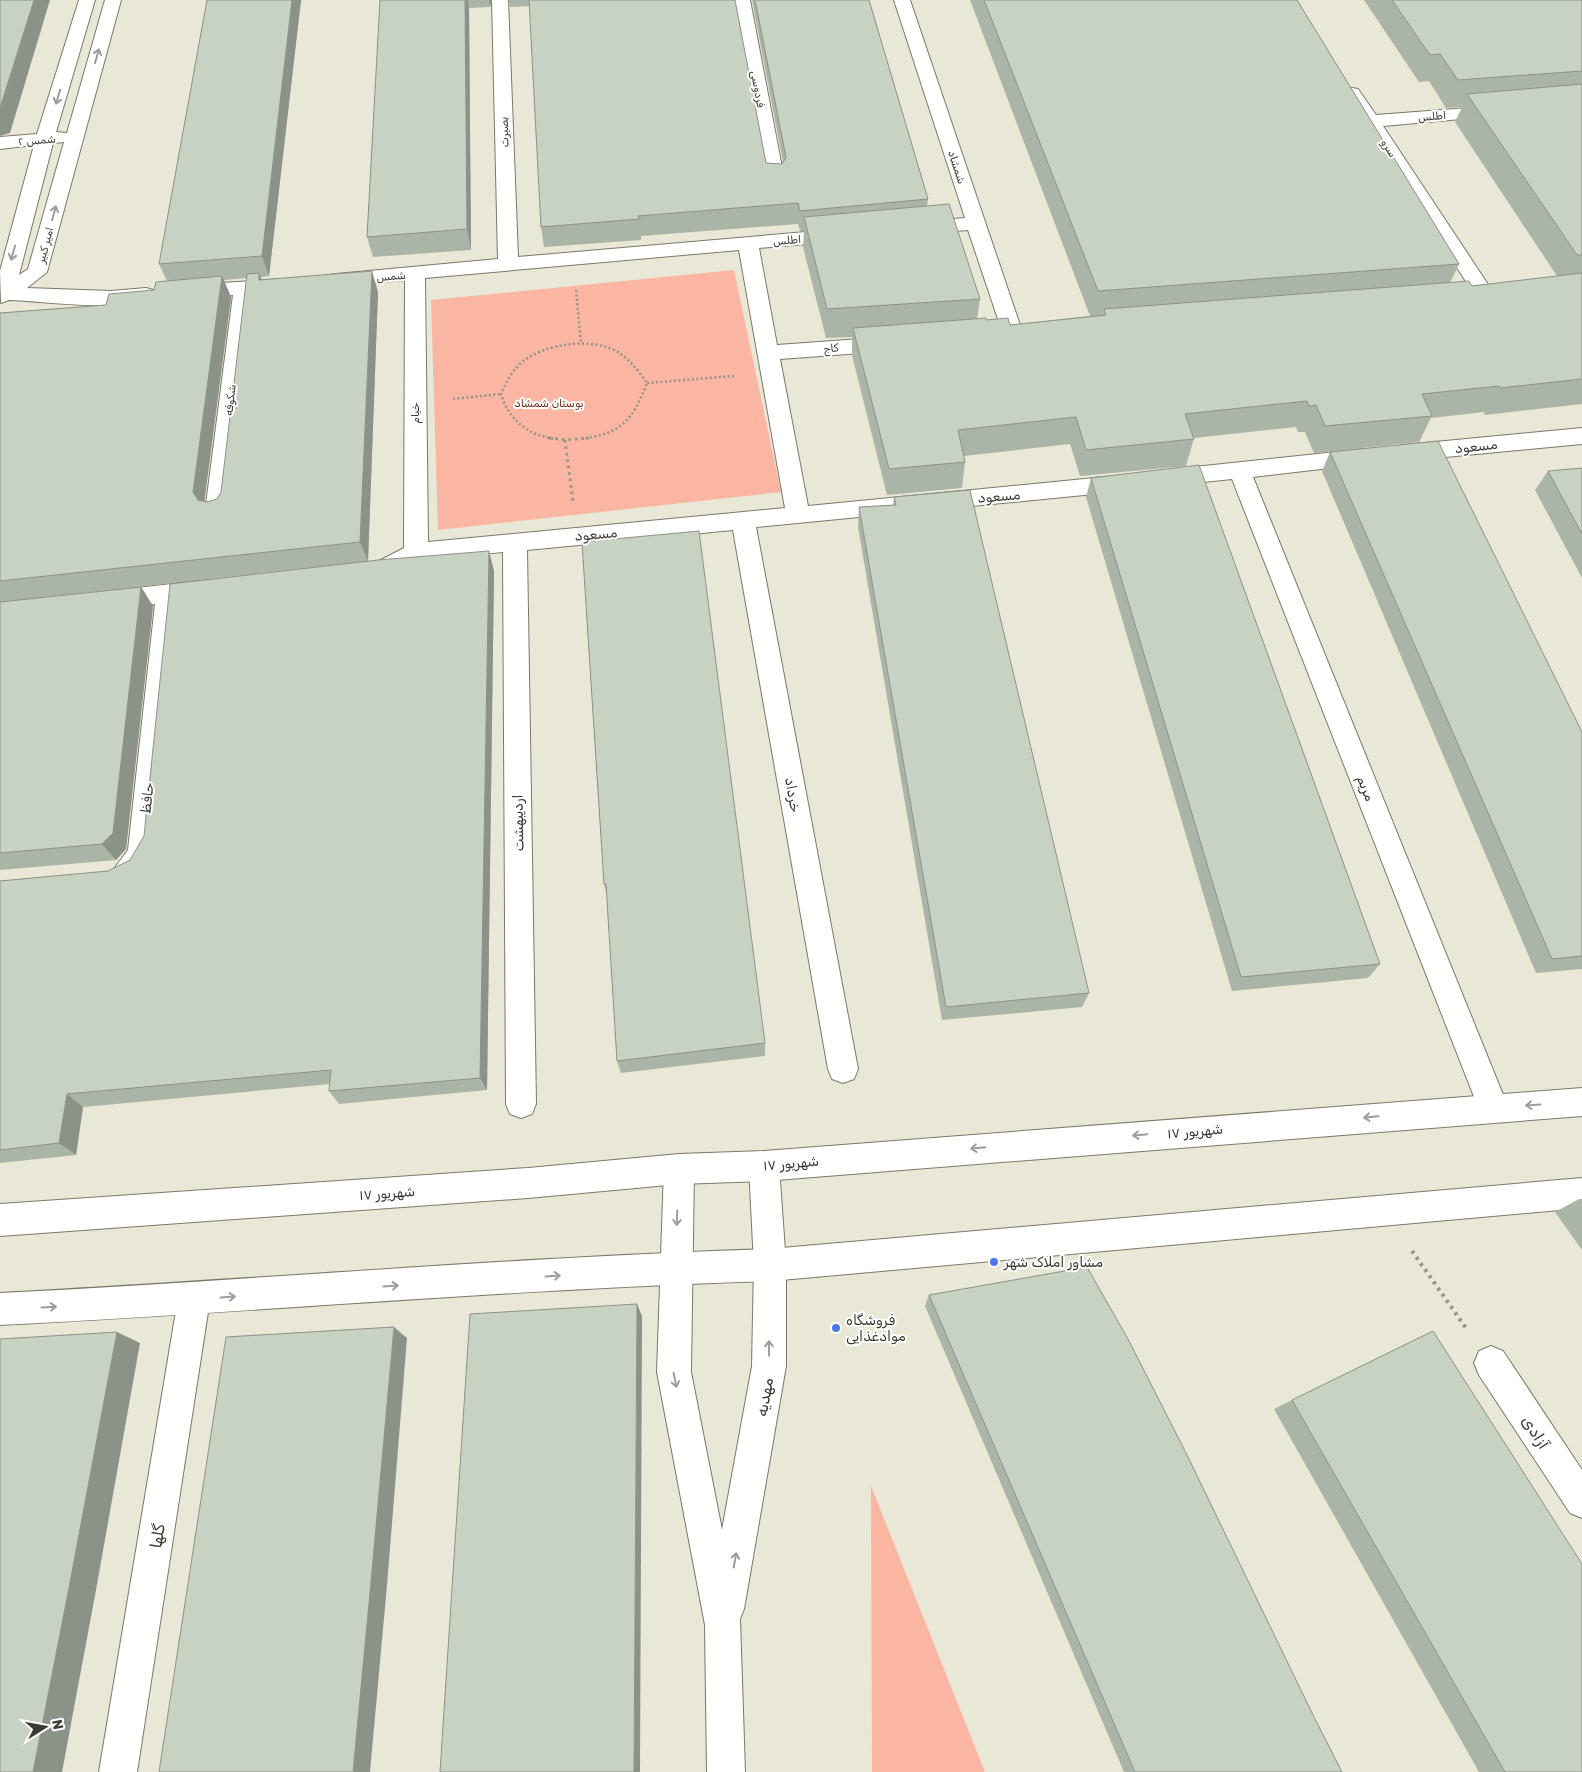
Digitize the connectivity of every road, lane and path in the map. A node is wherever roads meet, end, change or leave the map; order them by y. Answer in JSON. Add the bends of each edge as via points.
{"nodes":[{"id":1,"x":87,"y":0,"type":"edge"},
{"id":2,"x":113,"y":0,"type":"edge"},
{"id":3,"x":500,"y":0,"type":"edge"},
{"id":4,"x":742,"y":0,"type":"edge"},
{"id":5,"x":902,"y":0,"type":"edge"},
{"id":6,"x":1344,"y":81,"type":"edge"},
{"id":7,"x":1515,"y":110,"type":"edge"},
{"id":8,"x":1372,"y":121,"type":"junction"},
{"id":9,"x":75,"y":136,"type":"junction"},
{"id":10,"x":45,"y":139,"type":"junction"},
{"id":11,"x":0,"y":143,"type":"edge"},
{"id":12,"x":775,"y":178,"type":"edge"},
{"id":13,"x":975,"y":222,"type":"junction"},
{"id":14,"x":896,"y":230,"type":"edge"},
{"id":15,"x":857,"y":234,"type":"edge"},
{"id":16,"x":748,"y":244,"type":"junction"},
{"id":17,"x":574,"y":259,"type":"junction"},
{"id":18,"x":508,"y":265,"type":"junction"},
{"id":19,"x":415,"y":274,"type":"junction"},
{"id":20,"x":244,"y":288,"type":"junction"},
{"id":21,"x":1,"y":295,"type":"edge"},
{"id":22,"x":1487,"y":298,"type":"edge"},
{"id":23,"x":1013,"y":334,"type":"edge"},
{"id":24,"x":905,"y":342,"type":"edge"},
{"id":25,"x":581,"y":344,"type":"junction"},
{"id":26,"x":770,"y":363,"type":"junction"},
{"id":27,"x":647,"y":383,"type":"junction"},
{"id":28,"x":501,"y":394,"type":"junction"},
{"id":29,"x":415,"y":403,"type":"junction"},
{"id":30,"x":1582,"y":436,"type":"edge"},
{"id":31,"x":565,"y":440,"type":"junction"},
{"id":32,"x":1239,"y":469,"type":"junction"},
{"id":33,"x":217,"y":512,"type":"edge"},
{"id":34,"x":798,"y":515,"type":"junction"},
{"id":35,"x":743,"y":520,"type":"junction"},
{"id":36,"x":577,"y":535,"type":"junction"},
{"id":37,"x":515,"y":541,"type":"junction"},
{"id":38,"x":416,"y":552,"type":"junction"},
{"id":39,"x":352,"y":573,"type":"edge"},
{"id":40,"x":226,"y":587,"type":"edge"},
{"id":41,"x":168,"y":594,"type":"junction"},
{"id":42,"x":89,"y":602,"type":"edge"},
{"id":43,"x":104,"y":875,"type":"edge"},
{"id":44,"x":843,"y":1070,"type":"dead end"},
{"id":45,"x":1582,"y":1102,"type":"edge"},
{"id":46,"x":521,"y":1104,"type":"dead end"},
{"id":47,"x":1493,"y":1108,"type":"junction"},
{"id":48,"x":764,"y":1166,"type":"junction"},
{"id":49,"x":678,"y":1169,"type":"junction"},
{"id":50,"x":1582,"y":1193,"type":"edge"},
{"id":51,"x":1384,"y":1210,"type":"junction"},
{"id":52,"x":0,"y":1220,"type":"edge"},
{"id":53,"x":770,"y":1265,"type":"junction"},
{"id":54,"x":674,"y":1268,"type":"junction"},
{"id":55,"x":194,"y":1299,"type":"junction"},
{"id":56,"x":0,"y":1309,"type":"edge"},
{"id":57,"x":1491,"y":1363,"type":"joint"},
{"id":58,"x":1582,"y":1501,"type":"edge"},
{"id":59,"x":723,"y":1625,"type":"junction"},
{"id":60,"x":118,"y":1772,"type":"edge"},
{"id":61,"x":726,"y":1772,"type":"edge"}],
"edges":[{"from":1,"to":10,"type":"street","one_way":true},
{"from":9,"to":2,"type":"street","name":"امیر کبیر","one_way":true},
{"from":3,"to":18,"type":"street","name":"بصیرت"},
{"from":4,"to":12,"type":"street","name":"فردوسی"},
{"from":5,"to":13,"type":"street","name":"شمشاد"},
{"from":6,"to":8,"type":"street","name":"سرو"},
{"from":7,"to":8,"type":"street","name":"اطلس"},
{"from":8,"to":22,"type":"street","name":"سرو"},
{"from":9,"to":10,"type":"street","name":"شمس ۲"},
{"from":21,"to":9,"type":"street","name":"امیر کبیر","one_way":true,"via":[[37,272]]},
{"from":10,"to":11,"type":"street","name":"شمس ۲"},
{"from":10,"to":21,"type":"street","one_way":true},
{"from":13,"to":14,"type":"street"},
{"from":13,"to":23,"type":"street","name":"شمشاد"},
{"from":15,"to":16,"type":"street","name":"اطلس"},
{"from":16,"to":17,"type":"street","name":"شمس"},
{"from":16,"to":26,"type":"street"},
{"from":17,"to":18,"type":"street","name":"شمس"},
{"from":17,"to":25,"type":"path"},
{"from":18,"to":19,"type":"street","name":"شمس"},
{"from":19,"to":20,"type":"street","name":"شمس"},
{"from":19,"to":29,"type":"street","name":"خیام"},
{"from":20,"to":21,"type":"street","name":"شمس","via":[[111,298]]},
{"from":20,"to":33,"type":"street","name":"شکوفه"},
{"from":24,"to":26,"type":"street","name":"کاج"},
{"from":25,"to":27,"type":"path","via":[[615,350],[632,360]]},
{"from":25,"to":28,"type":"path","via":[[550,347],[530,356],[515,368]]},
{"from":26,"to":27,"type":"path"},
{"from":26,"to":34,"type":"street"},
{"from":27,"to":31,"type":"path","via":[[641,405],[628,420],[588,439]]},
{"from":28,"to":29,"type":"path"},
{"from":28,"to":31,"type":"path","via":[[508,414],[521,427],[540,436]]},
{"from":29,"to":38,"type":"street","name":"خیام"},
{"from":30,"to":32,"type":"street","name":"مسعود"},
{"from":31,"to":36,"type":"path"},
{"from":32,"to":34,"type":"street","name":"مسعود"},
{"from":32,"to":47,"type":"street","name":"مریم"},
{"from":34,"to":35,"type":"street","name":"مسعود"},
{"from":35,"to":36,"type":"street","name":"مسعود"},
{"from":35,"to":44,"type":"street","name":"خرداد"},
{"from":36,"to":37,"type":"street","name":"مسعود"},
{"from":37,"to":38,"type":"street","name":"مسعود"},
{"from":37,"to":46,"type":"street","name":"اردیبهشت"},
{"from":38,"to":39,"type":"street","via":[[381,570]]},
{"from":40,"to":41,"type":"street"},
{"from":41,"to":42,"type":"street"},
{"from":41,"to":43,"type":"street","name":"حافظ","via":[[141,852],[132,867],[122,873]]},
{"from":45,"to":47,"type":"street","name":"۱۷ شهریور","one_way":true},
{"from":47,"to":48,"type":"street","name":"۱۷ شهریور","one_way":true},
{"from":48,"to":49,"type":"street","name":"۱۷ شهریور"},
{"from":48,"to":53,"type":"street","name":"مهدیه"},
{"from":49,"to":52,"type":"street","name":"۱۷ شهریور","via":[[518,1184]]},
{"from":49,"to":54,"type":"street","name":"مهدیه","one_way":true},
{"from":50,"to":51,"type":"street"},
{"from":51,"to":53,"type":"street"},
{"from":51,"to":57,"type":"path"},
{"from":53,"to":54,"type":"street"},
{"from":59,"to":53,"type":"street","name":"مهدیه","one_way":true,"via":[[769,1366]]},
{"from":55,"to":54,"type":"street","one_way":true},
{"from":54,"to":59,"type":"street","name":"مهدیه","one_way":true,"via":[[674,1372]]},
{"from":56,"to":55,"type":"street","one_way":true},
{"from":55,"to":60,"type":"street","name":"گلها"},
{"from":57,"to":58,"type":"street","name":"آزادی"},
{"from":59,"to":61,"type":"street","name":"مهدیه"}]}
